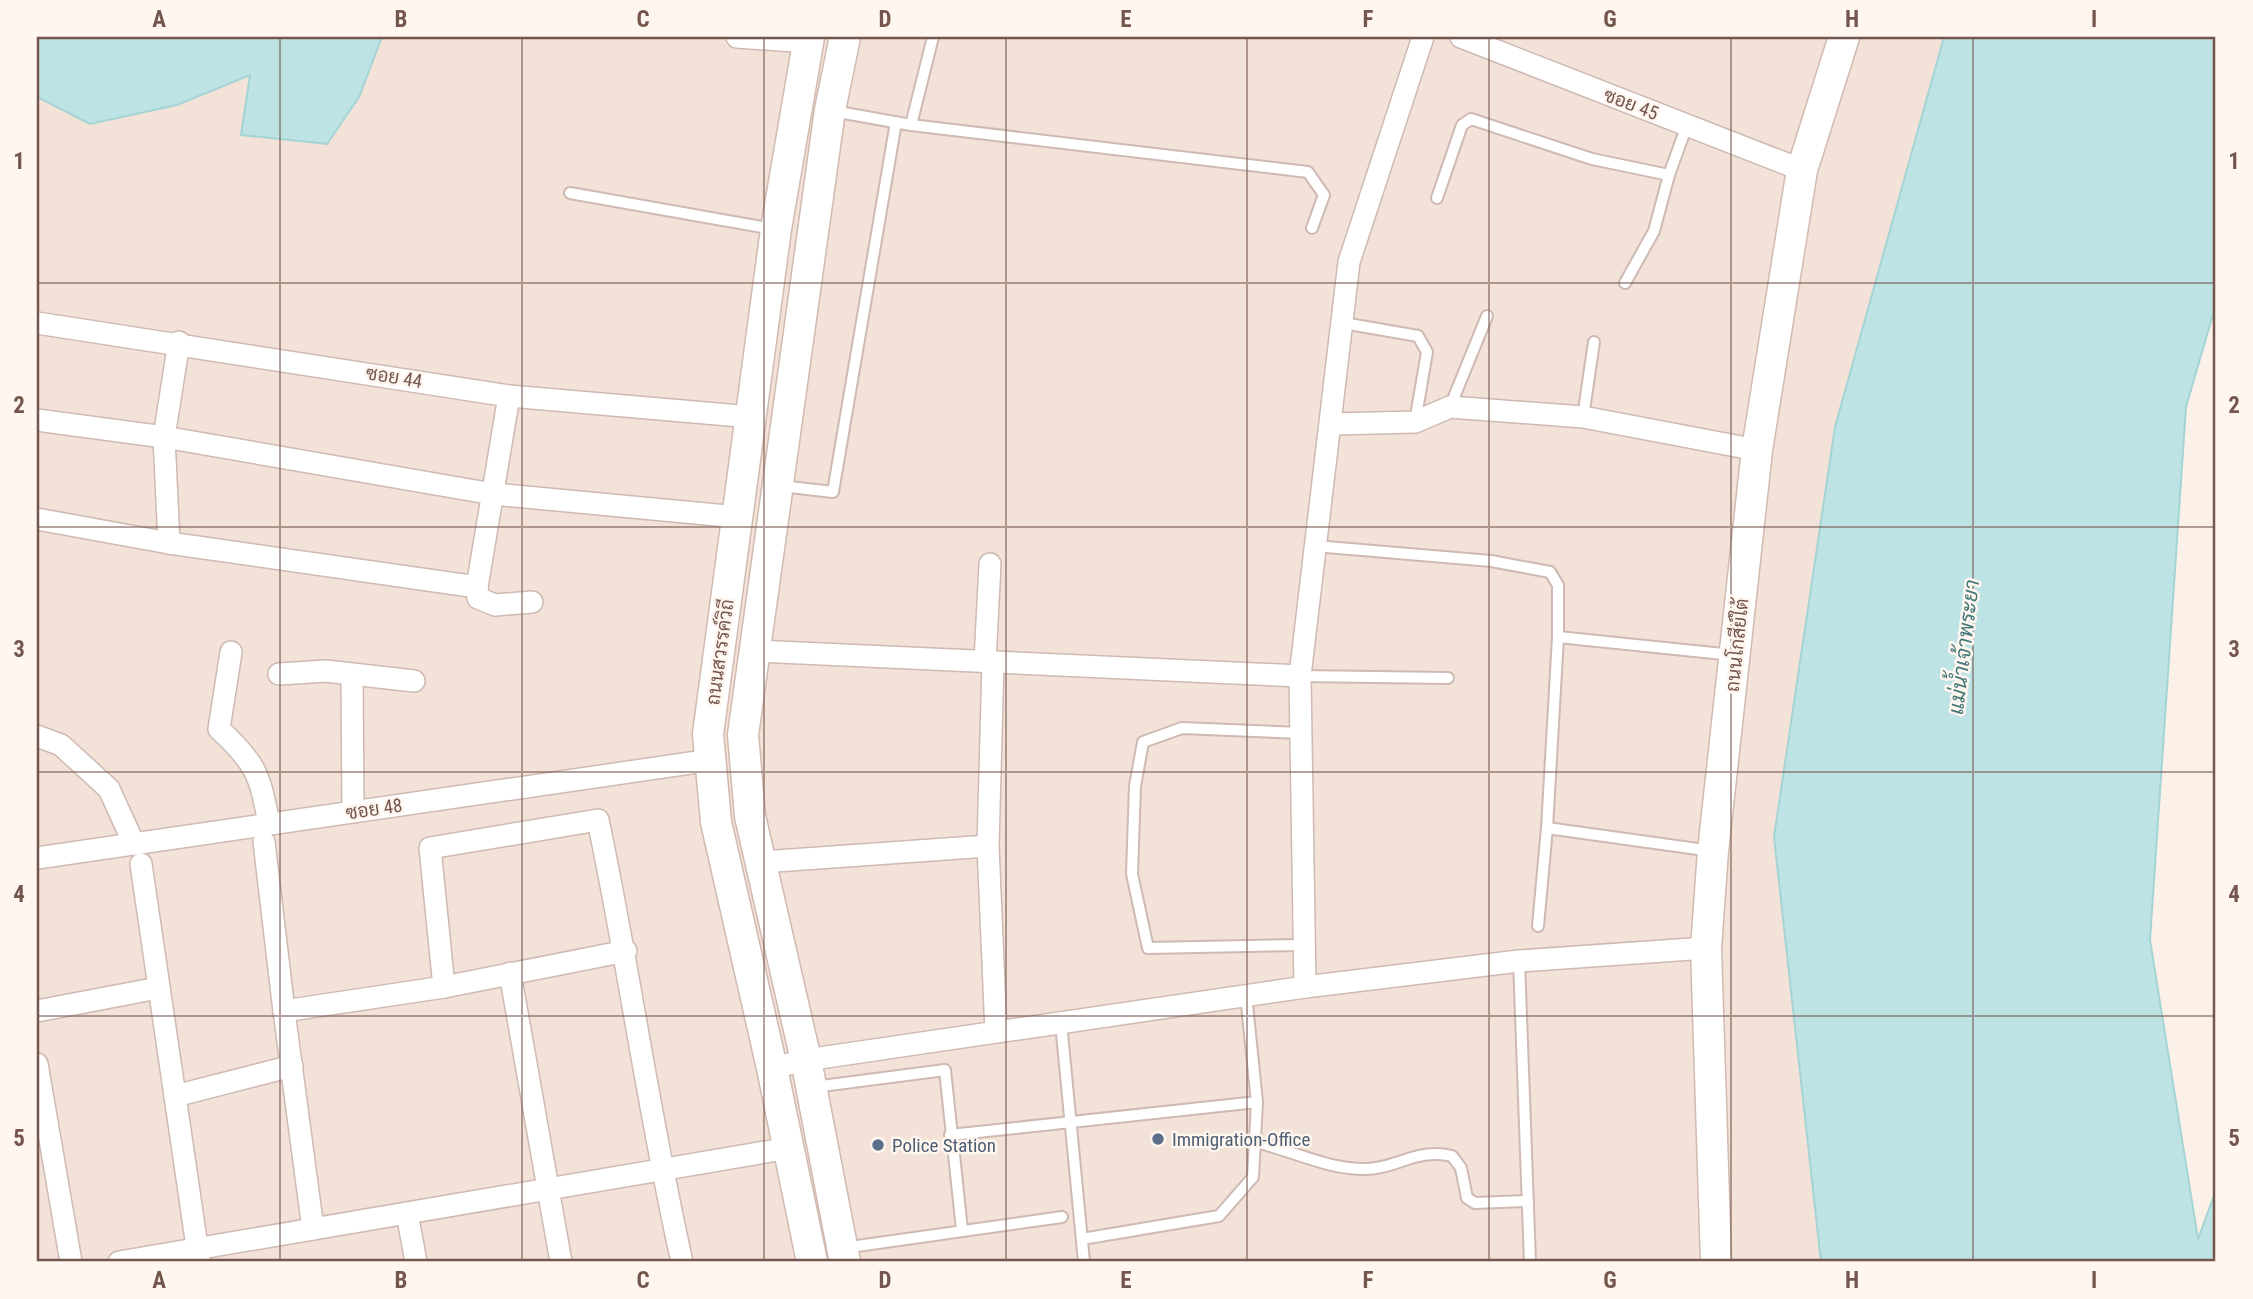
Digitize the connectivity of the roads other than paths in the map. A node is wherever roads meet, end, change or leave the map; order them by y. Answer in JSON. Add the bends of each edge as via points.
{"nodes":[{"id":1,"x":737,"y":37,"type":"edge"},
{"id":2,"x":845,"y":37,"type":"edge"},
{"id":3,"x":933,"y":37,"type":"edge"},
{"id":4,"x":1423,"y":37,"type":"edge"},
{"id":5,"x":1461,"y":37,"type":"edge"},
{"id":6,"x":1844,"y":37,"type":"edge"},
{"id":7,"x":809,"y":39,"type":"edge"},
{"id":8,"x":830,"y":110,"type":"junction"},
{"id":9,"x":896,"y":122,"type":"junction"},
{"id":10,"x":911,"y":125,"type":"junction"},
{"id":11,"x":1687,"y":125,"type":"junction"},
{"id":12,"x":1802,"y":170,"type":"junction"},
{"id":13,"x":1669,"y":175,"type":"junction"},
{"id":14,"x":570,"y":193,"type":"dead end"},
{"id":15,"x":1437,"y":198,"type":"dead end"},
{"id":16,"x":1312,"y":228,"type":"dead end"},
{"id":17,"x":776,"y":229,"type":"junction"},
{"id":18,"x":1625,"y":283,"type":"dead end"},
{"id":19,"x":1487,"y":316,"type":"dead end"},
{"id":20,"x":37,"y":323,"type":"edge"},
{"id":21,"x":1343,"y":323,"type":"junction"},
{"id":22,"x":179,"y":342,"type":"junction"},
{"id":23,"x":1594,"y":342,"type":"dead end"},
{"id":24,"x":509,"y":396,"type":"junction"},
{"id":25,"x":1450,"y":407,"type":"junction"},
{"id":26,"x":752,"y":417,"type":"junction"},
{"id":27,"x":1583,"y":417,"type":"junction"},
{"id":28,"x":37,"y":420,"type":"edge"},
{"id":29,"x":1415,"y":422,"type":"junction"},
{"id":30,"x":1332,"y":424,"type":"junction"},
{"id":31,"x":164,"y":437,"type":"junction"},
{"id":32,"x":1757,"y":450,"type":"junction"},
{"id":33,"x":778,"y":486,"type":"junction"},
{"id":34,"x":493,"y":494,"type":"junction"},
{"id":35,"x":738,"y":517,"type":"junction"},
{"id":36,"x":37,"y":519,"type":"edge"},
{"id":37,"x":169,"y":543,"type":"junction"},
{"id":38,"x":1315,"y":546,"type":"junction"},
{"id":39,"x":990,"y":564,"type":"dead end"},
{"id":40,"x":477,"y":587,"type":"junction"},
{"id":41,"x":532,"y":602,"type":"dead end"},
{"id":42,"x":1558,"y":637,"type":"junction"},
{"id":43,"x":755,"y":651,"type":"junction"},
{"id":44,"x":231,"y":652,"type":"dead end"},
{"id":45,"x":1736,"y":655,"type":"junction"},
{"id":46,"x":989,"y":662,"type":"junction"},
{"id":47,"x":279,"y":674,"type":"dead end"},
{"id":48,"x":352,"y":675,"type":"junction"},
{"id":49,"x":1300,"y":676,"type":"junction"},
{"id":50,"x":1448,"y":678,"type":"dead end"},
{"id":51,"x":414,"y":681,"type":"dead end"},
{"id":52,"x":1301,"y":733,"type":"junction"},
{"id":53,"x":37,"y":736,"type":"edge"},
{"id":54,"x":711,"y":760,"type":"junction"},
{"id":55,"x":354,"y":812,"type":"junction"},
{"id":56,"x":1547,"y":828,"type":"junction"},
{"id":57,"x":266,"y":833,"type":"junction"},
{"id":58,"x":134,"y":844,"type":"junction"},
{"id":59,"x":988,"y":846,"type":"junction"},
{"id":60,"x":1713,"y":851,"type":"junction"},
{"id":61,"x":37,"y":858,"type":"edge"},
{"id":62,"x":761,"y":862,"type":"junction"},
{"id":63,"x":141,"y":864,"type":"dead end"},
{"id":64,"x":1538,"y":926,"type":"dead end"},
{"id":65,"x":1302,"y":945,"type":"junction"},
{"id":66,"x":1706,"y":948,"type":"junction"},
{"id":67,"x":626,"y":951,"type":"junction"},
{"id":68,"x":1518,"y":961,"type":"junction"},
{"id":69,"x":510,"y":973,"type":"junction"},
{"id":70,"x":444,"y":987,"type":"junction"},
{"id":71,"x":1305,"y":987,"type":"junction"},
{"id":72,"x":158,"y":988,"type":"junction"},
{"id":73,"x":1246,"y":995,"type":"junction"},
{"id":74,"x":284,"y":1011,"type":"junction"},
{"id":75,"x":37,"y":1012,"type":"edge"},
{"id":76,"x":1061,"y":1023,"type":"junction"},
{"id":77,"x":996,"y":1032,"type":"junction"},
{"id":78,"x":37,"y":1065,"type":"edge"},
{"id":79,"x":292,"y":1066,"type":"junction"},
{"id":80,"x":772,"y":1068,"type":"junction"},
{"id":81,"x":809,"y":1074,"type":"junction"},
{"id":82,"x":175,"y":1096,"type":"junction"},
{"id":83,"x":1257,"y":1102,"type":"junction"},
{"id":84,"x":1073,"y":1122,"type":"junction"},
{"id":85,"x":950,"y":1135,"type":"junction"},
{"id":86,"x":1255,"y":1142,"type":"junction"},
{"id":87,"x":789,"y":1148,"type":"junction"},
{"id":88,"x":661,"y":1170,"type":"junction"},
{"id":89,"x":548,"y":1189,"type":"junction"},
{"id":90,"x":1528,"y":1201,"type":"junction"},
{"id":91,"x":407,"y":1213,"type":"junction"},
{"id":92,"x":1062,"y":1217,"type":"dead end"},
{"id":93,"x":313,"y":1229,"type":"junction"},
{"id":94,"x":962,"y":1230,"type":"junction"},
{"id":95,"x":1082,"y":1239,"type":"junction"},
{"id":96,"x":198,"y":1255,"type":"edge"},
{"id":97,"x":843,"y":1255,"type":"edge"},
{"id":98,"x":71,"y":1262,"type":"edge"},
{"id":99,"x":120,"y":1262,"type":"edge"},
{"id":100,"x":416,"y":1262,"type":"edge"},
{"id":101,"x":561,"y":1262,"type":"edge"},
{"id":102,"x":682,"y":1262,"type":"edge"},
{"id":103,"x":812,"y":1262,"type":"edge"},
{"id":104,"x":1084,"y":1262,"type":"edge"},
{"id":105,"x":1530,"y":1262,"type":"edge"},
{"id":106,"x":1716,"y":1262,"type":"edge"}],
"edges":[{"from":1,"to":7,"type":"street"},
{"from":2,"to":8,"type":"main road","name":"ถนนสวรรค์วิถี"},
{"from":3,"to":10,"type":"lane"},
{"from":4,"to":21,"type":"street","via":[[1349,262]]},
{"from":5,"to":11,"type":"street","name":"ซอย 45"},
{"from":6,"to":12,"type":"main road","name":"ถนนโกสีย์ใต้"},
{"from":7,"to":17,"type":"main road","name":"ถนนสวรรค์วิถี"},
{"from":8,"to":9,"type":"lane"},
{"from":8,"to":33,"type":"main road","name":"ถนนสวรรค์วิถี"},
{"from":9,"to":10,"type":"lane"},
{"from":9,"to":33,"type":"lane","via":[[833,492]]},
{"from":10,"to":16,"type":"lane","via":[[1308,172],[1324,195]]},
{"from":11,"to":12,"type":"street","name":"ซอย 45"},
{"from":11,"to":13,"type":"lane"},
{"from":12,"to":32,"type":"main road","name":"ถนนโกสีย์ใต้"},
{"from":13,"to":15,"type":"lane","via":[[1592,159],[1471,119],[1462,125]]},
{"from":13,"to":18,"type":"lane","via":[[1654,230]]},
{"from":14,"to":17,"type":"lane"},
{"from":17,"to":26,"type":"main road","name":"ถนนสวรรค์วิถี"},
{"from":19,"to":25,"type":"lane"},
{"from":20,"to":22,"type":"street","name":"ซอย 44"},
{"from":21,"to":29,"type":"lane","via":[[1418,336],[1427,352]]},
{"from":21,"to":30,"type":"street"},
{"from":22,"to":24,"type":"street","name":"ซอย 44"},
{"from":22,"to":31,"type":"street"},
{"from":23,"to":27,"type":"lane"},
{"from":24,"to":26,"type":"street","name":"ซอย 44"},
{"from":24,"to":34,"type":"street"},
{"from":25,"to":27,"type":"street"},
{"from":25,"to":29,"type":"street"},
{"from":26,"to":35,"type":"main road","name":"ถนนสวรรค์วิถี"},
{"from":27,"to":32,"type":"street"},
{"from":28,"to":31,"type":"street"},
{"from":29,"to":30,"type":"street"},
{"from":30,"to":38,"type":"street"},
{"from":31,"to":34,"type":"street"},
{"from":31,"to":37,"type":"street"},
{"from":32,"to":45,"type":"main road","name":"ถนนโกสีย์ใต้"},
{"from":33,"to":43,"type":"main road","name":"ถนนสวรรค์วิถี"},
{"from":34,"to":35,"type":"street"},
{"from":34,"to":40,"type":"street"},
{"from":35,"to":54,"type":"main road","name":"ถนนสวรรค์วิถี","via":[[708,734]]},
{"from":36,"to":37,"type":"street"},
{"from":37,"to":40,"type":"street"},
{"from":38,"to":42,"type":"lane","via":[[1491,561],[1550,572],[1558,585]]},
{"from":38,"to":49,"type":"street"},
{"from":39,"to":46,"type":"street"},
{"from":40,"to":41,"type":"street","via":[[478,598],[495,605]]},
{"from":42,"to":45,"type":"lane"},
{"from":42,"to":56,"type":"lane"},
{"from":43,"to":46,"type":"street"},
{"from":43,"to":62,"type":"main road","name":"ถนนสวรรค์วิถี","via":[[743,735],[750,816]]},
{"from":44,"to":57,"type":"street","via":[[219,729],[246,754],[261,780]]},
{"from":45,"to":60,"type":"main road","name":"ถนนโกสีย์ใต้"},
{"from":46,"to":49,"type":"street"},
{"from":46,"to":59,"type":"street"},
{"from":47,"to":48,"type":"street","via":[[326,671]]},
{"from":48,"to":51,"type":"street"},
{"from":48,"to":55,"type":"street"},
{"from":49,"to":50,"type":"lane"},
{"from":49,"to":52,"type":"street"},
{"from":52,"to":65,"type":"street"},
{"from":52,"to":65,"type":"lane","via":[[1182,728],[1143,742],[1135,786],[1132,874],[1148,948]]},
{"from":53,"to":58,"type":"street","via":[[61,745],[109,789]]},
{"from":54,"to":55,"type":"street","name":"ซอย 48"},
{"from":54,"to":80,"type":"main road","name":"ถนนสวรรค์วิถี","via":[[716,822]]},
{"from":55,"to":57,"type":"street","name":"ซอย 48"},
{"from":56,"to":60,"type":"lane"},
{"from":56,"to":64,"type":"lane"},
{"from":57,"to":58,"type":"street","name":"ซอย 48"},
{"from":57,"to":74,"type":"street"},
{"from":58,"to":61,"type":"street","name":"ซอย 48"},
{"from":59,"to":62,"type":"street"},
{"from":59,"to":77,"type":"street"},
{"from":60,"to":66,"type":"main road","name":"ถนนโกสีย์ใต้"},
{"from":62,"to":81,"type":"main road","name":"ถนนสวรรค์วิถี"},
{"from":63,"to":72,"type":"street"},
{"from":65,"to":71,"type":"street"},
{"from":66,"to":68,"type":"street"},
{"from":66,"to":106,"type":"main road","name":"ถนนโกสีย์ใต้"},
{"from":67,"to":69,"type":"street"},
{"from":67,"to":70,"type":"street","via":[[598,820],[430,848]]},
{"from":67,"to":88,"type":"street"},
{"from":68,"to":71,"type":"street"},
{"from":68,"to":90,"type":"lane"},
{"from":69,"to":70,"type":"street"},
{"from":69,"to":89,"type":"street"},
{"from":70,"to":74,"type":"street"},
{"from":71,"to":73,"type":"street"},
{"from":72,"to":75,"type":"street"},
{"from":72,"to":82,"type":"street"},
{"from":73,"to":76,"type":"street"},
{"from":73,"to":83,"type":"lane"},
{"from":74,"to":79,"type":"street"},
{"from":76,"to":77,"type":"street"},
{"from":76,"to":84,"type":"lane"},
{"from":77,"to":81,"type":"street"},
{"from":78,"to":98,"type":"street"},
{"from":79,"to":82,"type":"street"},
{"from":79,"to":93,"type":"street"},
{"from":80,"to":81,"type":"street"},
{"from":80,"to":87,"type":"main road","name":"ถนนสวรรค์วิถี"},
{"from":81,"to":85,"type":"lane","via":[[946,1070]]},
{"from":81,"to":97,"type":"main road","name":"ถนนสวรรค์วิถี"},
{"from":82,"to":96,"type":"street"},
{"from":83,"to":84,"type":"lane"},
{"from":83,"to":86,"type":"lane"},
{"from":84,"to":85,"type":"lane"},
{"from":84,"to":95,"type":"lane"},
{"from":85,"to":94,"type":"lane"},
{"from":86,"to":90,"type":"lane","via":[[1336,1167],[1365,1170],[1416,1155],[1452,1156],[1461,1168],[1467,1198],[1475,1203]]},
{"from":86,"to":95,"type":"lane","via":[[1253,1177],[1219,1216]]},
{"from":87,"to":88,"type":"street"},
{"from":87,"to":103,"type":"main road","name":"ถนนสวรรค์วิถี"},
{"from":88,"to":89,"type":"street"},
{"from":88,"to":102,"type":"street"},
{"from":89,"to":91,"type":"street"},
{"from":89,"to":101,"type":"street"},
{"from":90,"to":105,"type":"lane"},
{"from":91,"to":93,"type":"street"},
{"from":91,"to":100,"type":"street"},
{"from":92,"to":94,"type":"lane"},
{"from":93,"to":96,"type":"street"},
{"from":94,"to":97,"type":"lane"},
{"from":95,"to":104,"type":"lane"},
{"from":96,"to":99,"type":"street"}]}
